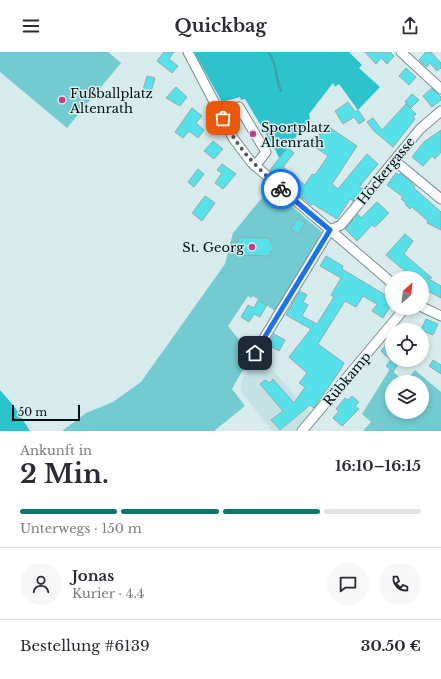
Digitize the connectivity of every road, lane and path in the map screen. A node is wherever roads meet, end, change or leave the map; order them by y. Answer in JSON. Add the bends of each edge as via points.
{"nodes":[{"id":1,"x":188,"y":52,"type":"edge"},
{"id":2,"x":401,"y":52,"type":"edge"},
{"id":3,"x":441,"y":89,"type":"edge"},
{"id":4,"x":219,"y":110,"type":"junction"},
{"id":5,"x":441,"y":111,"type":"edge"},
{"id":6,"x":395,"y":161,"type":"junction"},
{"id":7,"x":255,"y":166,"type":"junction"},
{"id":8,"x":441,"y":199,"type":"edge"},
{"id":9,"x":330,"y":230,"type":"junction"},
{"id":10,"x":385,"y":277,"type":"edge"},
{"id":11,"x":429,"y":310,"type":"edge"},
{"id":12,"x":399,"y":315,"type":"edge"},
{"id":13,"x":441,"y":316,"type":"edge"},
{"id":14,"x":255,"y":353,"type":"dead end"},
{"id":15,"x":302,"y":431,"type":"edge"}],
"edges":[{"from":1,"to":4,"type":"street"},
{"from":2,"to":3,"type":"street"},
{"from":4,"to":7,"type":"street","via":[[233,138]]},
{"from":4,"to":7,"type":"street","via":[[239,107],[266,152]]},
{"from":5,"to":6,"type":"street","name":"Höckergasse","via":[[420,129]]},
{"from":6,"to":8,"type":"street"},
{"from":6,"to":9,"type":"street","name":"Höckergasse","via":[[341,225]]},
{"from":7,"to":9,"type":"street"},
{"from":9,"to":10,"type":"street"},
{"from":9,"to":14,"type":"street"},
{"from":11,"to":13,"type":"street"},
{"from":12,"to":15,"type":"street","name":"Rübkamp"}]}
